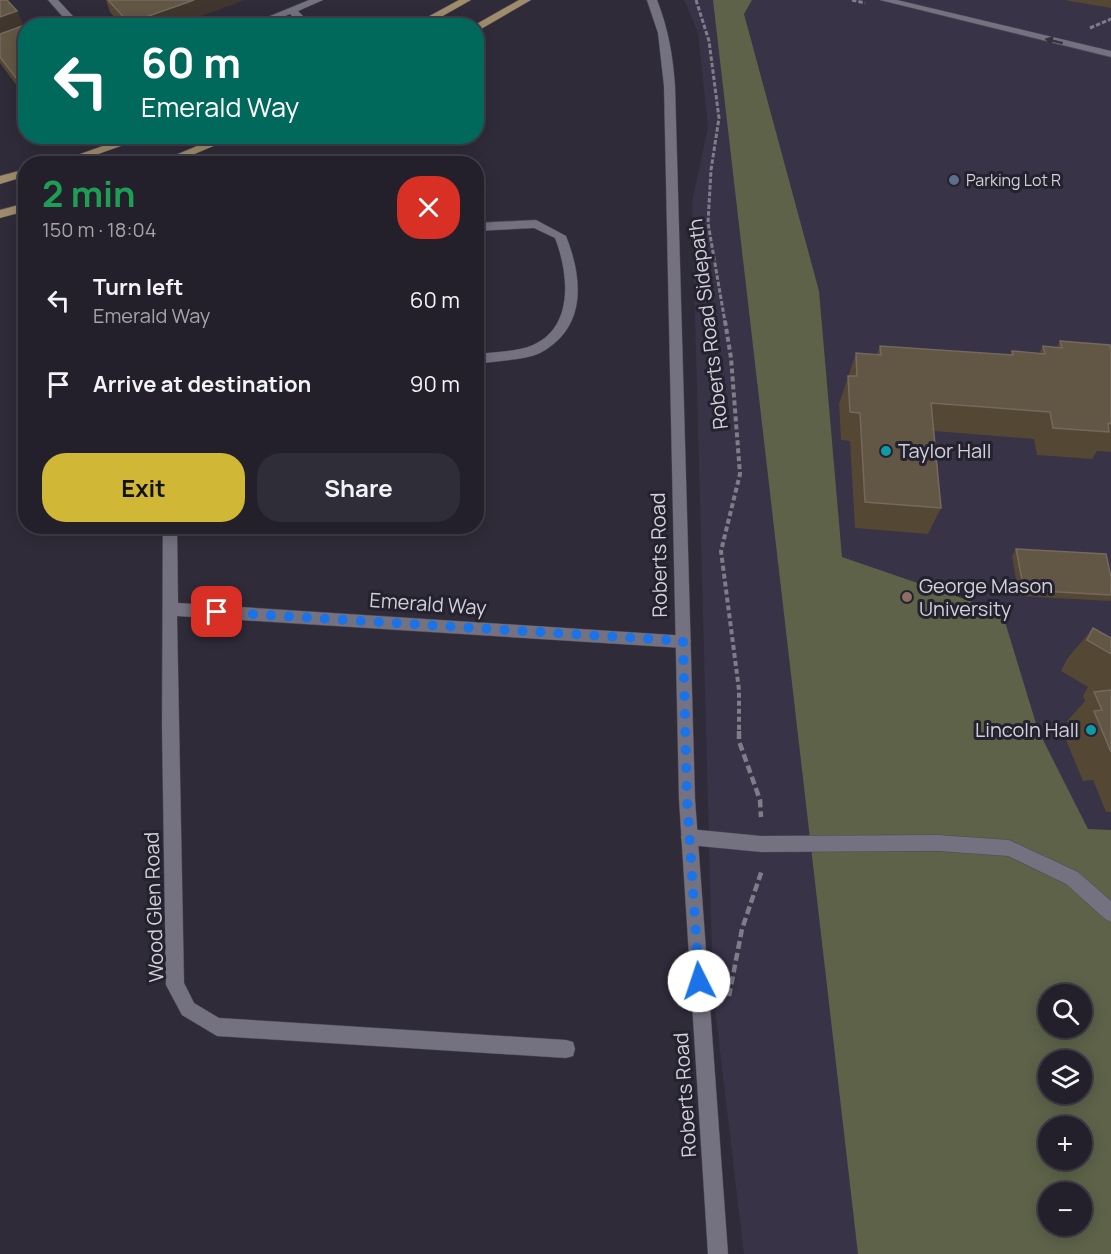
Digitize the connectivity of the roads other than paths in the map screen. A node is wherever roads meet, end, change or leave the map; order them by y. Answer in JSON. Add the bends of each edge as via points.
{"nodes":[{"id":1,"x":53,"y":0,"type":"edge"},
{"id":2,"x":318,"y":0,"type":"edge"},
{"id":3,"x":466,"y":0,"type":"edge"},
{"id":4,"x":526,"y":0,"type":"edge"},
{"id":5,"x":652,"y":0,"type":"edge"},
{"id":6,"x":885,"y":0,"type":"edge"},
{"id":7,"x":291,"y":10,"type":"junction"},
{"id":8,"x":70,"y":18,"type":"edge"},
{"id":9,"x":271,"y":18,"type":"edge"},
{"id":10,"x":300,"y":18,"type":"edge"},
{"id":11,"x":431,"y":18,"type":"edge"},
{"id":12,"x":484,"y":23,"type":"edge"},
{"id":13,"x":1111,"y":54,"type":"edge"},
{"id":14,"x":119,"y":144,"type":"edge"},
{"id":15,"x":211,"y":144,"type":"edge"},
{"id":16,"x":82,"y":156,"type":"edge"},
{"id":17,"x":180,"y":156,"type":"edge"},
{"id":18,"x":18,"y":174,"type":"edge"},
{"id":19,"x":0,"y":180,"type":"edge"},
{"id":20,"x":18,"y":209,"type":"edge"},
{"id":21,"x":0,"y":214,"type":"edge"},
{"id":22,"x":484,"y":227,"type":"edge"},
{"id":23,"x":484,"y":358,"type":"edge"},
{"id":24,"x":170,"y":534,"type":"edge"},
{"id":25,"x":171,"y":603,"type":"junction"},
{"id":26,"x":683,"y":641,"type":"junction"},
{"id":27,"x":689,"y":837,"type":"junction"},
{"id":28,"x":1111,"y":913,"type":"edge"},
{"id":29,"x":566,"y":1049,"type":"dead end"},
{"id":30,"x":718,"y":1254,"type":"edge"}],
"edges":[{"from":1,"to":8,"type":"street"},
{"from":2,"to":7,"type":"street"},
{"from":3,"to":11,"type":"main road"},
{"from":4,"to":12,"type":"main road"},
{"from":5,"to":26,"type":"street","name":"Roberts Road","via":[[661,18],[666,44],[672,140]]},
{"from":13,"to":6,"type":"street","one_way":true},
{"from":7,"to":9,"type":"street"},
{"from":7,"to":10,"type":"street"},
{"from":14,"to":16,"type":"main road"},
{"from":15,"to":17,"type":"main road"},
{"from":18,"to":19,"type":"main road"},
{"from":20,"to":21,"type":"main road"},
{"from":22,"to":23,"type":"street","via":[[536,224],[560,236],[569,259],[571,307],[560,333],[535,350]]},
{"from":24,"to":25,"type":"street","name":"Wood Glen Road"},
{"from":25,"to":26,"type":"street","name":"Emerald Way"},
{"from":25,"to":29,"type":"street","name":"Wood Glen Road","via":[[175,986],[188,1009],[217,1027]]},
{"from":26,"to":27,"type":"street","name":"Roberts Road"},
{"from":27,"to":28,"type":"street","via":[[761,843],[938,843],[1009,848],[1072,878]]},
{"from":27,"to":30,"type":"street","name":"Roberts Road"}]}
